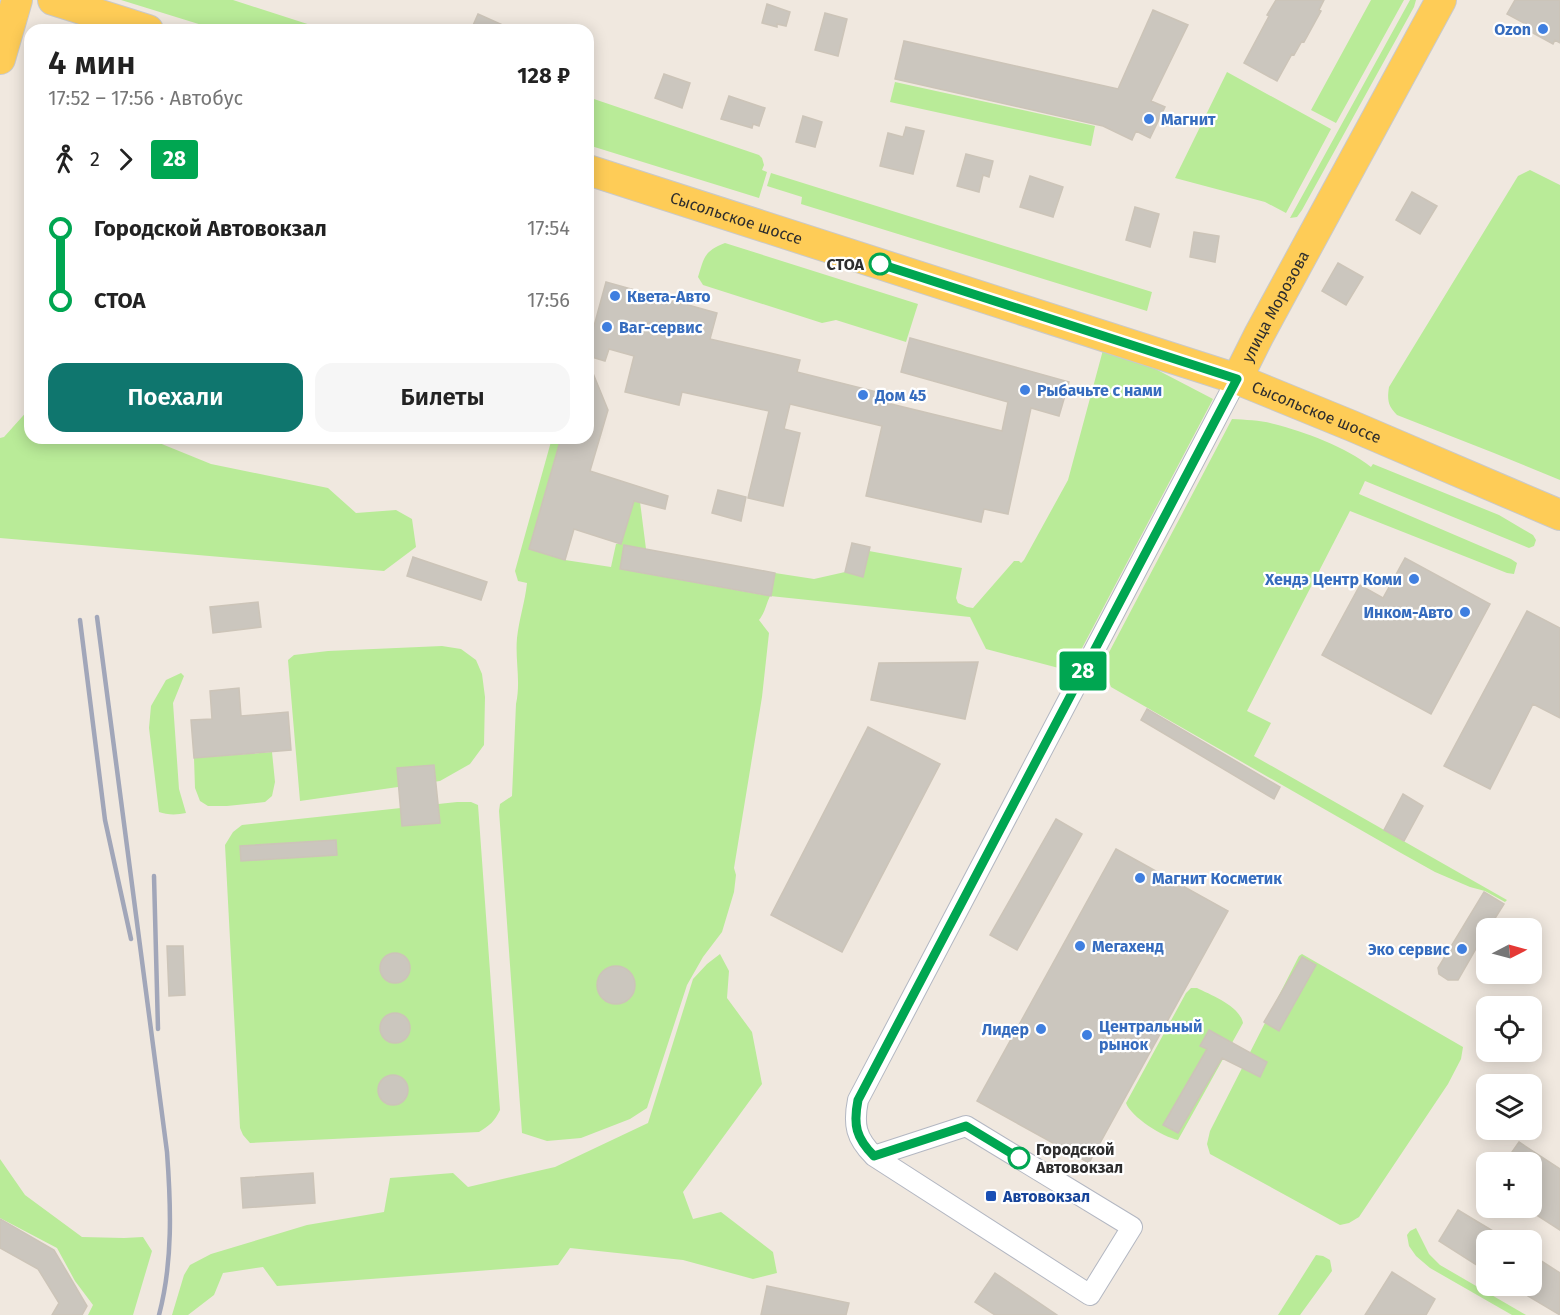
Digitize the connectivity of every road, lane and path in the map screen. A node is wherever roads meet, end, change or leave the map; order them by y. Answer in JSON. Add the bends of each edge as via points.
{"nodes":[{"id":1,"x":17,"y":0,"type":"edge"},
{"id":2,"x":54,"y":0,"type":"edge"},
{"id":3,"x":1440,"y":1,"type":"edge"},
{"id":4,"x":129,"y":24,"type":"edge"},
{"id":5,"x":0,"y":59,"type":"edge"},
{"id":6,"x":594,"y":172,"type":"edge"},
{"id":7,"x":1237,"y":379,"type":"junction"},
{"id":8,"x":1560,"y":515,"type":"edge"},
{"id":9,"x":874,"y":1156,"type":"junction"}],
"edges":[{"from":1,"to":5,"type":"main road"},
{"from":2,"to":4,"type":"main road"},
{"from":3,"to":7,"type":"main road","name":"улица Морозова"},
{"from":6,"to":7,"type":"main road","name":"Сысольское шоссе"},
{"from":7,"to":8,"type":"main road","name":"Сысольское шоссе"},
{"from":7,"to":9,"type":"street","name":"улица Морозова","via":[[858,1100],[857,1132]]},
{"from":9,"to":9,"type":"street","via":[[966,1126],[1132,1227],[1090,1295]]}]}
